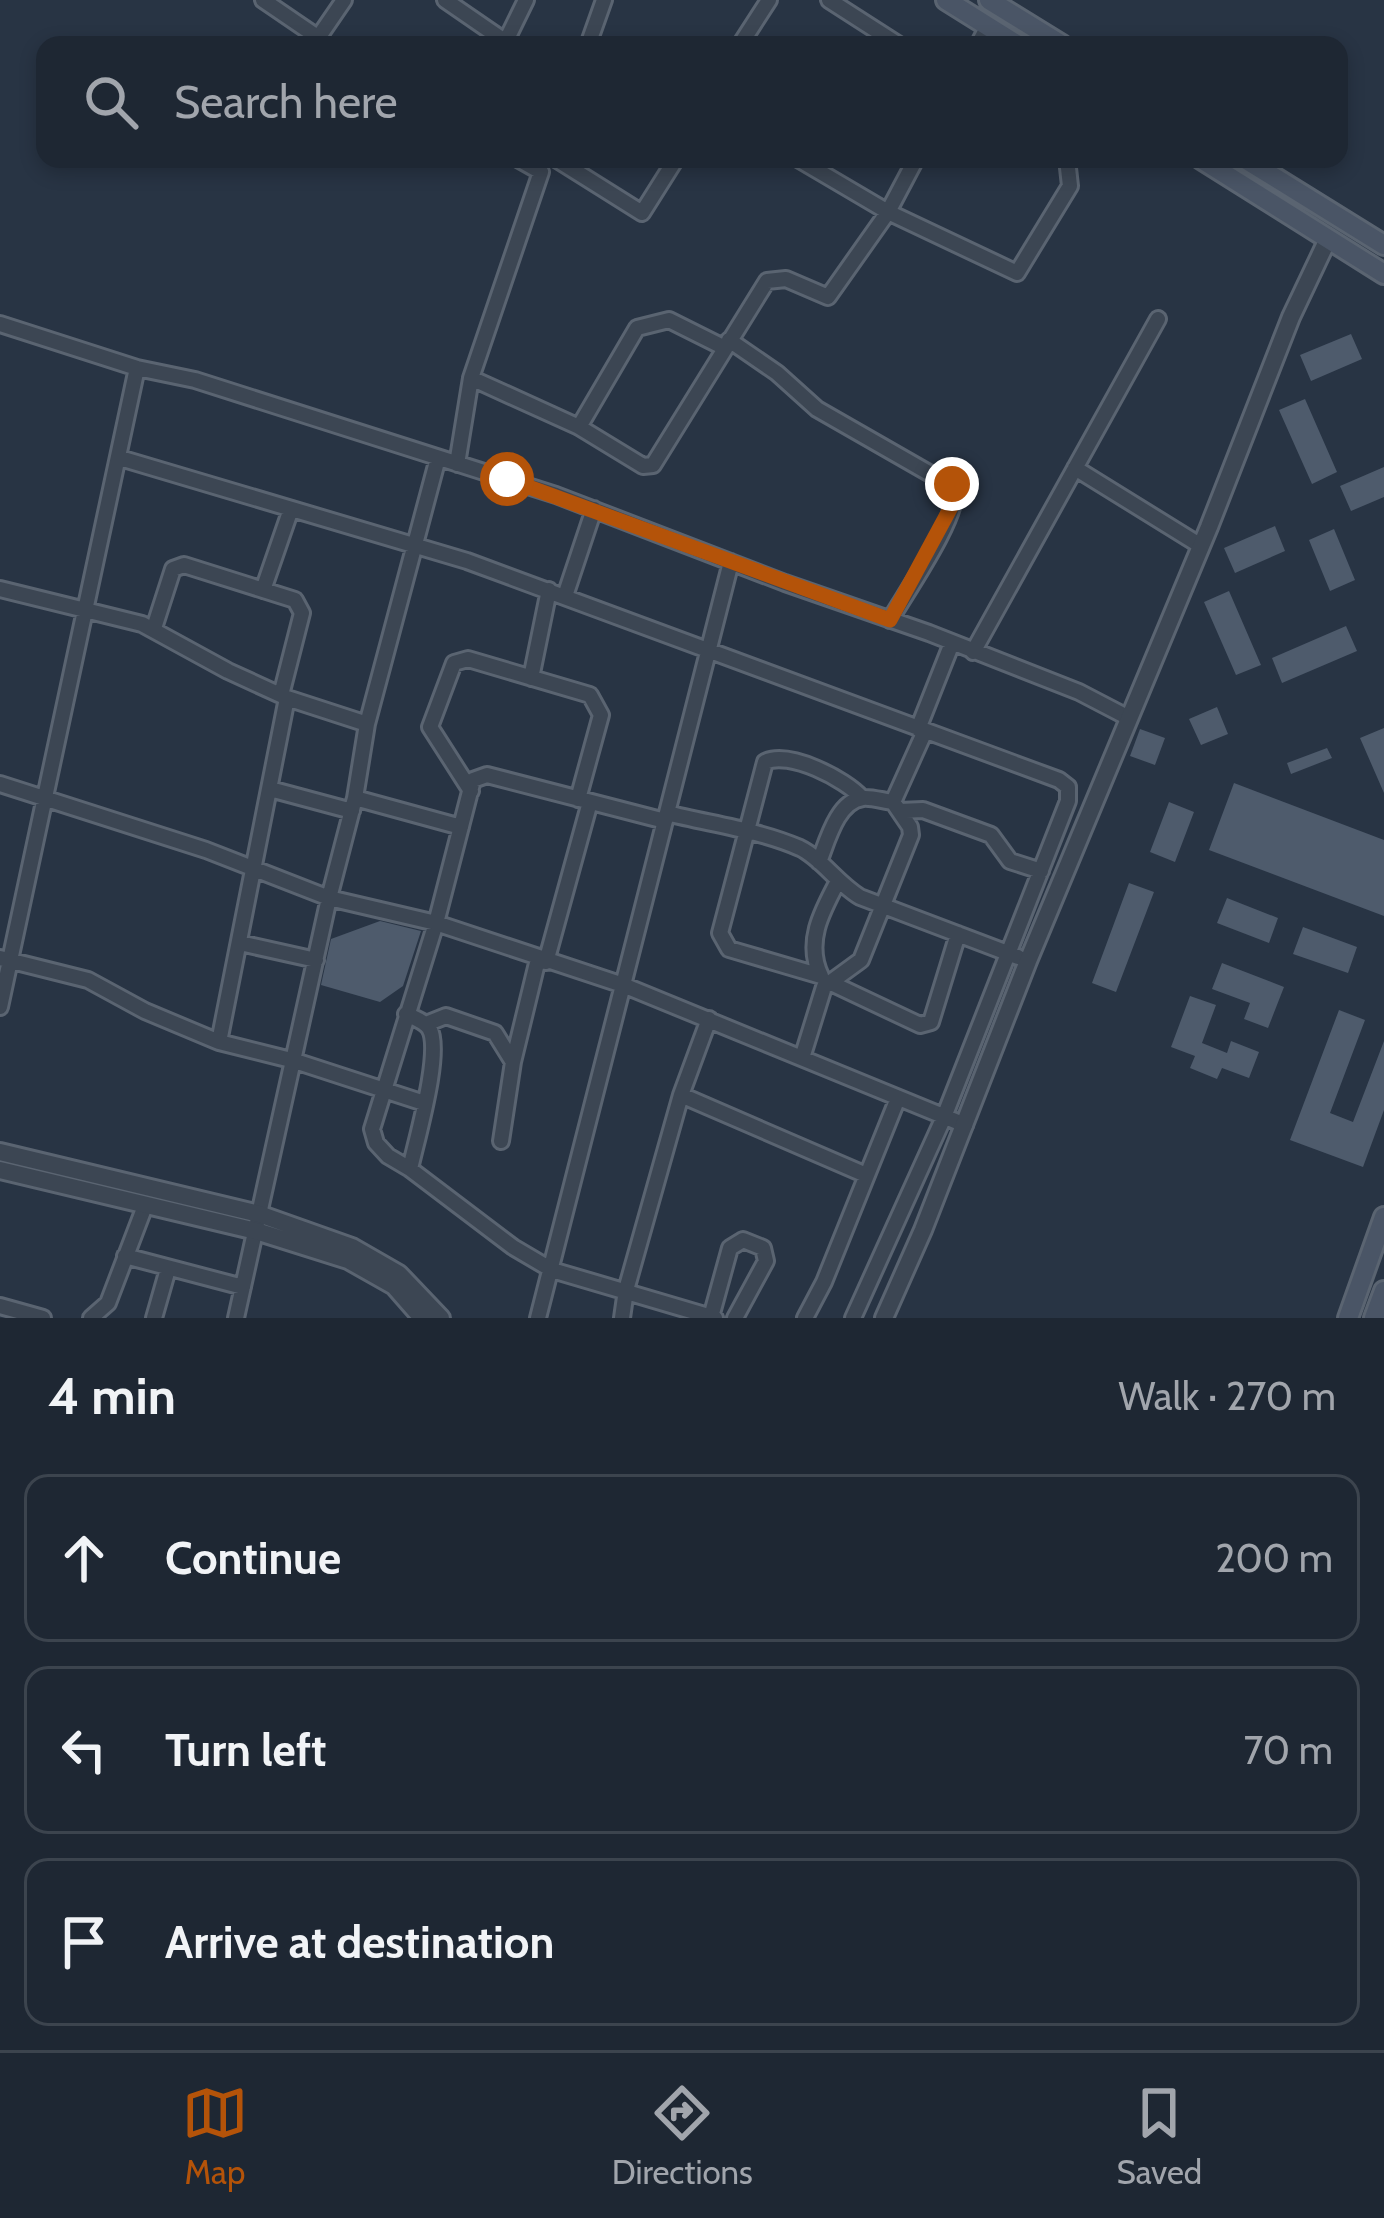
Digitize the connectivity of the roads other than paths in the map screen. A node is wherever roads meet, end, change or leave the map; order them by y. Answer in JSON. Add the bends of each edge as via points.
{"nodes":[{"id":1,"x":262,"y":0,"type":"edge"},
{"id":2,"x":344,"y":0,"type":"edge"},
{"id":3,"x":446,"y":0,"type":"edge"},
{"id":4,"x":526,"y":0,"type":"edge"},
{"id":5,"x":604,"y":0,"type":"edge"},
{"id":6,"x":769,"y":0,"type":"edge"},
{"id":7,"x":829,"y":0,"type":"edge"},
{"id":8,"x":946,"y":0,"type":"edge"},
{"id":9,"x":988,"y":0,"type":"edge"},
{"id":10,"x":988,"y":26,"type":"junction"},
{"id":11,"x":314,"y":36,"type":"edge"},
{"id":12,"x":326,"y":36,"type":"edge"},
{"id":13,"x":494,"y":36,"type":"edge"},
{"id":14,"x":509,"y":36,"type":"edge"},
{"id":15,"x":591,"y":36,"type":"edge"},
{"id":16,"x":746,"y":36,"type":"edge"},
{"id":17,"x":885,"y":36,"type":"edge"},
{"id":18,"x":983,"y":36,"type":"edge"},
{"id":19,"x":1004,"y":36,"type":"edge"},
{"id":20,"x":1046,"y":36,"type":"edge"},
{"id":21,"x":542,"y":168,"type":"edge"},
{"id":22,"x":570,"y":168,"type":"edge"},
{"id":23,"x":671,"y":168,"type":"edge"},
{"id":24,"x":813,"y":168,"type":"edge"},
{"id":25,"x":911,"y":168,"type":"edge"},
{"id":26,"x":1068,"y":168,"type":"edge"},
{"id":27,"x":1215,"y":168,"type":"edge"},
{"id":28,"x":1260,"y":168,"type":"edge"},
{"id":29,"x":888,"y":212,"type":"junction"},
{"id":30,"x":1328,"y":238,"type":"junction"},
{"id":31,"x":1384,"y":245,"type":"edge"},
{"id":32,"x":1384,"y":274,"type":"edge"},
{"id":33,"x":1158,"y":319,"type":"dead end"},
{"id":34,"x":0,"y":324,"type":"edge"},
{"id":35,"x":727,"y":344,"type":"junction"},
{"id":36,"x":136,"y":368,"type":"junction"},
{"id":37,"x":471,"y":378,"type":"junction"},
{"id":38,"x":579,"y":427,"type":"junction"},
{"id":39,"x":120,"y":458,"type":"junction"},
{"id":40,"x":438,"y":458,"type":"junction"},
{"id":41,"x":457,"y":464,"type":"junction"},
{"id":42,"x":1075,"y":468,"type":"junction"},
{"id":43,"x":291,"y":509,"type":"junction"},
{"id":44,"x":594,"y":509,"type":"junction"},
{"id":45,"x":412,"y":546,"type":"junction"},
{"id":46,"x":1201,"y":546,"type":"junction"},
{"id":47,"x":731,"y":562,"type":"junction"},
{"id":48,"x":0,"y":589,"type":"edge"},
{"id":49,"x":263,"y":590,"type":"junction"},
{"id":50,"x":549,"y":590,"type":"junction"},
{"id":51,"x":565,"y":596,"type":"junction"},
{"id":52,"x":85,"y":609,"type":"junction"},
{"id":53,"x":890,"y":620,"type":"junction"},
{"id":54,"x":154,"y":628,"type":"junction"},
{"id":55,"x":952,"y":643,"type":"junction"},
{"id":56,"x":709,"y":650,"type":"junction"},
{"id":57,"x":973,"y":652,"type":"junction"},
{"id":58,"x":531,"y":677,"type":"junction"},
{"id":59,"x":284,"y":696,"type":"junction"},
{"id":60,"x":1127,"y":717,"type":"junction"},
{"id":61,"x":367,"y":724,"type":"junction"},
{"id":62,"x":921,"y":730,"type":"junction"},
{"id":63,"x":0,"y":784,"type":"edge"},
{"id":64,"x":270,"y":789,"type":"junction"},
{"id":65,"x":471,"y":791,"type":"junction"},
{"id":66,"x":862,"y":798,"type":"junction"},
{"id":67,"x":46,"y":799,"type":"junction"},
{"id":68,"x":584,"y":800,"type":"junction"},
{"id":69,"x":354,"y":804,"type":"junction"},
{"id":70,"x":896,"y":807,"type":"junction"},
{"id":71,"x":666,"y":817,"type":"junction"},
{"id":72,"x":461,"y":827,"type":"junction"},
{"id":73,"x":744,"y":833,"type":"junction"},
{"id":74,"x":819,"y":862,"type":"junction"},
{"id":75,"x":256,"y":868,"type":"junction"},
{"id":76,"x":1041,"y":871,"type":"junction"},
{"id":77,"x":837,"y":883,"type":"junction"},
{"id":78,"x":328,"y":898,"type":"junction"},
{"id":79,"x":882,"y":906,"type":"junction"},
{"id":80,"x":436,"y":922,"type":"junction"},
{"id":81,"x":958,"y":934,"type":"junction"},
{"id":82,"x":240,"y":943,"type":"junction"},
{"id":83,"x":1019,"y":958,"type":"junction"},
{"id":84,"x":5,"y":959,"type":"edge"},
{"id":85,"x":316,"y":960,"type":"junction"},
{"id":86,"x":542,"y":960,"type":"junction"},
{"id":87,"x":825,"y":982,"type":"junction"},
{"id":88,"x":623,"y":985,"type":"junction"},
{"id":89,"x":0,"y":1006,"type":"edge"},
{"id":90,"x":406,"y":1014,"type":"junction"},
{"id":91,"x":709,"y":1019,"type":"junction"},
{"id":92,"x":427,"y":1024,"type":"junction"},
{"id":93,"x":219,"y":1042,"type":"junction"},
{"id":94,"x":802,"y":1058,"type":"junction"},
{"id":95,"x":295,"y":1061,"type":"junction"},
{"id":96,"x":513,"y":1062,"type":"junction"},
{"id":97,"x":382,"y":1089,"type":"junction"},
{"id":98,"x":681,"y":1095,"type":"junction"},
{"id":99,"x":898,"y":1098,"type":"junction"},
{"id":100,"x":424,"y":1103,"type":"junction"},
{"id":101,"x":944,"y":1117,"type":"junction"},
{"id":102,"x":965,"y":1125,"type":"junction"},
{"id":103,"x":501,"y":1141,"type":"dead end"},
{"id":104,"x":0,"y":1152,"type":"edge"},
{"id":105,"x":410,"y":1169,"type":"junction"},
{"id":106,"x":0,"y":1170,"type":"edge"},
{"id":107,"x":866,"y":1175,"type":"junction"},
{"id":108,"x":145,"y":1206,"type":"junction"},
{"id":109,"x":1384,"y":1217,"type":"edge"},
{"id":110,"x":257,"y":1223,"type":"junction"},
{"id":111,"x":125,"y":1256,"type":"junction"},
{"id":112,"x":168,"y":1269,"type":"junction"},
{"id":113,"x":553,"y":1270,"type":"junction"},
{"id":114,"x":243,"y":1287,"type":"junction"},
{"id":115,"x":626,"y":1290,"type":"junction"},
{"id":116,"x":1384,"y":1292,"type":"edge"},
{"id":117,"x":0,"y":1306,"type":"edge"},
{"id":118,"x":688,"y":1315,"type":"edge"},
{"id":119,"x":713,"y":1317,"type":"edge"},
{"id":120,"x":43,"y":1318,"type":"edge"},
{"id":121,"x":92,"y":1318,"type":"edge"},
{"id":122,"x":154,"y":1318,"type":"edge"},
{"id":123,"x":236,"y":1318,"type":"edge"},
{"id":124,"x":422,"y":1318,"type":"edge"},
{"id":125,"x":441,"y":1318,"type":"edge"},
{"id":126,"x":538,"y":1318,"type":"edge"},
{"id":127,"x":622,"y":1318,"type":"edge"},
{"id":128,"x":735,"y":1318,"type":"edge"},
{"id":129,"x":805,"y":1318,"type":"edge"},
{"id":130,"x":853,"y":1318,"type":"edge"},
{"id":131,"x":884,"y":1318,"type":"edge"},
{"id":132,"x":1348,"y":1318,"type":"edge"},
{"id":133,"x":1374,"y":1318,"type":"edge"}],
"edges":[{"from":1,"to":11,"type":"street"},
{"from":2,"to":12,"type":"street"},
{"from":3,"to":13,"type":"street"},
{"from":4,"to":14,"type":"street"},
{"from":5,"to":15,"type":"street"},
{"from":6,"to":16,"type":"street"},
{"from":7,"to":17,"type":"street"},
{"from":8,"to":10,"type":"main road"},
{"from":9,"to":20,"type":"main road"},
{"from":10,"to":18,"type":"street"},
{"from":10,"to":19,"type":"main road"},
{"from":21,"to":37,"type":"street"},
{"from":22,"to":23,"type":"street","via":[[639,213]]},
{"from":24,"to":29,"type":"street"},
{"from":25,"to":29,"type":"street"},
{"from":26,"to":29,"type":"street","via":[[1070,186],[1017,273]]},
{"from":27,"to":30,"type":"main road"},
{"from":28,"to":31,"type":"main road"},
{"from":29,"to":35,"type":"street","via":[[832,294],[772,278]]},
{"from":30,"to":32,"type":"main road"},
{"from":30,"to":46,"type":"street"},
{"from":33,"to":42,"type":"street"},
{"from":34,"to":36,"type":"street"},
{"from":35,"to":38,"type":"street","via":[[669,320],[637,328]]},
{"from":35,"to":38,"type":"street","via":[[652,465]]},
{"from":35,"to":53,"type":"street","via":[[817,409],[955,488],[945,522]]},
{"from":36,"to":39,"type":"street"},
{"from":36,"to":40,"type":"street"},
{"from":37,"to":38,"type":"street"},
{"from":37,"to":41,"type":"street"},
{"from":39,"to":43,"type":"street"},
{"from":39,"to":52,"type":"street"},
{"from":40,"to":41,"type":"street"},
{"from":40,"to":45,"type":"street"},
{"from":41,"to":44,"type":"street"},
{"from":42,"to":46,"type":"street"},
{"from":42,"to":57,"type":"street"},
{"from":43,"to":45,"type":"street"},
{"from":43,"to":49,"type":"street"},
{"from":44,"to":47,"type":"street"},
{"from":44,"to":51,"type":"street"},
{"from":45,"to":50,"type":"street"},
{"from":45,"to":61,"type":"street"},
{"from":46,"to":60,"type":"street"},
{"from":47,"to":53,"type":"street"},
{"from":47,"to":56,"type":"street"},
{"from":48,"to":52,"type":"street"},
{"from":49,"to":54,"type":"street","via":[[184,565],[173,569]]},
{"from":49,"to":59,"type":"street","via":[[295,600],[302,613]]},
{"from":50,"to":51,"type":"street"},
{"from":50,"to":58,"type":"street"},
{"from":51,"to":56,"type":"street"},
{"from":52,"to":54,"type":"street"},
{"from":52,"to":67,"type":"street"},
{"from":53,"to":55,"type":"street"},
{"from":54,"to":59,"type":"street"},
{"from":55,"to":57,"type":"street"},
{"from":55,"to":62,"type":"street"},
{"from":56,"to":62,"type":"street"},
{"from":56,"to":71,"type":"street"},
{"from":57,"to":60,"type":"street"},
{"from":58,"to":65,"type":"street","via":[[468,659],[454,663],[430,727]]},
{"from":58,"to":68,"type":"street","via":[[590,695],[601,715]]},
{"from":59,"to":61,"type":"street"},
{"from":59,"to":64,"type":"street"},
{"from":60,"to":83,"type":"street"},
{"from":61,"to":69,"type":"street"},
{"from":62,"to":70,"type":"street"},
{"from":62,"to":76,"type":"street","via":[[1068,787]]},
{"from":63,"to":67,"type":"street"},
{"from":64,"to":69,"type":"street"},
{"from":64,"to":75,"type":"street"},
{"from":65,"to":68,"type":"street","via":[[473,780],[487,775]]},
{"from":65,"to":72,"type":"street"},
{"from":66,"to":70,"type":"street"},
{"from":66,"to":73,"type":"street","via":[[846,781],[773,758],[765,762]]},
{"from":66,"to":74,"type":"street","via":[[836,820]]},
{"from":67,"to":75,"type":"street"},
{"from":67,"to":84,"type":"street"},
{"from":68,"to":71,"type":"street"},
{"from":68,"to":86,"type":"street"},
{"from":69,"to":72,"type":"street"},
{"from":69,"to":78,"type":"street"},
{"from":70,"to":76,"type":"street","via":[[991,836],[1010,861]]},
{"from":70,"to":79,"type":"street","via":[[910,835]]},
{"from":71,"to":73,"type":"street"},
{"from":71,"to":88,"type":"street"},
{"from":72,"to":80,"type":"street"},
{"from":73,"to":74,"type":"street","via":[[798,847]]},
{"from":73,"to":87,"type":"street","via":[[721,933],[729,949]]},
{"from":74,"to":77,"type":"street"},
{"from":75,"to":78,"type":"street"},
{"from":75,"to":82,"type":"street"},
{"from":76,"to":83,"type":"street"},
{"from":77,"to":79,"type":"street"},
{"from":77,"to":87,"type":"street","via":[[812,952]]},
{"from":78,"to":80,"type":"street"},
{"from":78,"to":85,"type":"street"},
{"from":79,"to":81,"type":"street"},
{"from":79,"to":87,"type":"street","via":[[861,960]]},
{"from":80,"to":86,"type":"street"},
{"from":80,"to":90,"type":"street"},
{"from":81,"to":83,"type":"street"},
{"from":81,"to":87,"type":"street","via":[[931,1022],[920,1025]]},
{"from":82,"to":85,"type":"street"},
{"from":82,"to":93,"type":"street"},
{"from":83,"to":101,"type":"street"},
{"from":83,"to":102,"type":"street"},
{"from":84,"to":89,"type":"street"},
{"from":84,"to":93,"type":"street","via":[[88,980]]},
{"from":85,"to":95,"type":"street"},
{"from":86,"to":88,"type":"street"},
{"from":86,"to":96,"type":"street"},
{"from":87,"to":94,"type":"street"},
{"from":88,"to":91,"type":"street"},
{"from":88,"to":113,"type":"street"},
{"from":90,"to":92,"type":"street"},
{"from":90,"to":97,"type":"street"},
{"from":91,"to":94,"type":"street"},
{"from":91,"to":98,"type":"street"},
{"from":92,"to":96,"type":"street","via":[[446,1016],[495,1033]]},
{"from":92,"to":100,"type":"street","via":[[433,1054]]},
{"from":93,"to":95,"type":"street"},
{"from":94,"to":99,"type":"street"},
{"from":95,"to":97,"type":"street"},
{"from":95,"to":110,"type":"street"},
{"from":96,"to":103,"type":"street"},
{"from":97,"to":100,"type":"street"},
{"from":97,"to":105,"type":"street","via":[[376,1143]]},
{"from":98,"to":107,"type":"street"},
{"from":98,"to":115,"type":"street"},
{"from":99,"to":101,"type":"street"},
{"from":99,"to":107,"type":"street"},
{"from":100,"to":105,"type":"street"},
{"from":101,"to":102,"type":"street"},
{"from":101,"to":130,"type":"street"},
{"from":102,"to":131,"type":"street"},
{"from":104,"to":110,"type":"street"},
{"from":105,"to":113,"type":"street"},
{"from":106,"to":108,"type":"street"},
{"from":107,"to":129,"type":"street"},
{"from":108,"to":110,"type":"street"},
{"from":108,"to":111,"type":"street"},
{"from":109,"to":132,"type":"main road"},
{"from":110,"to":114,"type":"street"},
{"from":110,"to":124,"type":"street","via":[[394,1286]]},
{"from":110,"to":125,"type":"street","via":[[368,1256],[399,1274]]},
{"from":111,"to":112,"type":"street"},
{"from":111,"to":121,"type":"street","via":[[108,1303]]},
{"from":112,"to":114,"type":"street"},
{"from":112,"to":122,"type":"street"},
{"from":113,"to":115,"type":"street"},
{"from":113,"to":126,"type":"street"},
{"from":114,"to":123,"type":"street"},
{"from":115,"to":118,"type":"street"},
{"from":115,"to":127,"type":"street"},
{"from":116,"to":133,"type":"main road"},
{"from":117,"to":120,"type":"street"},
{"from":118,"to":119,"type":"street"},
{"from":119,"to":128,"type":"street","via":[[730,1248],[743,1240],[763,1248],[766,1261]]}]}
